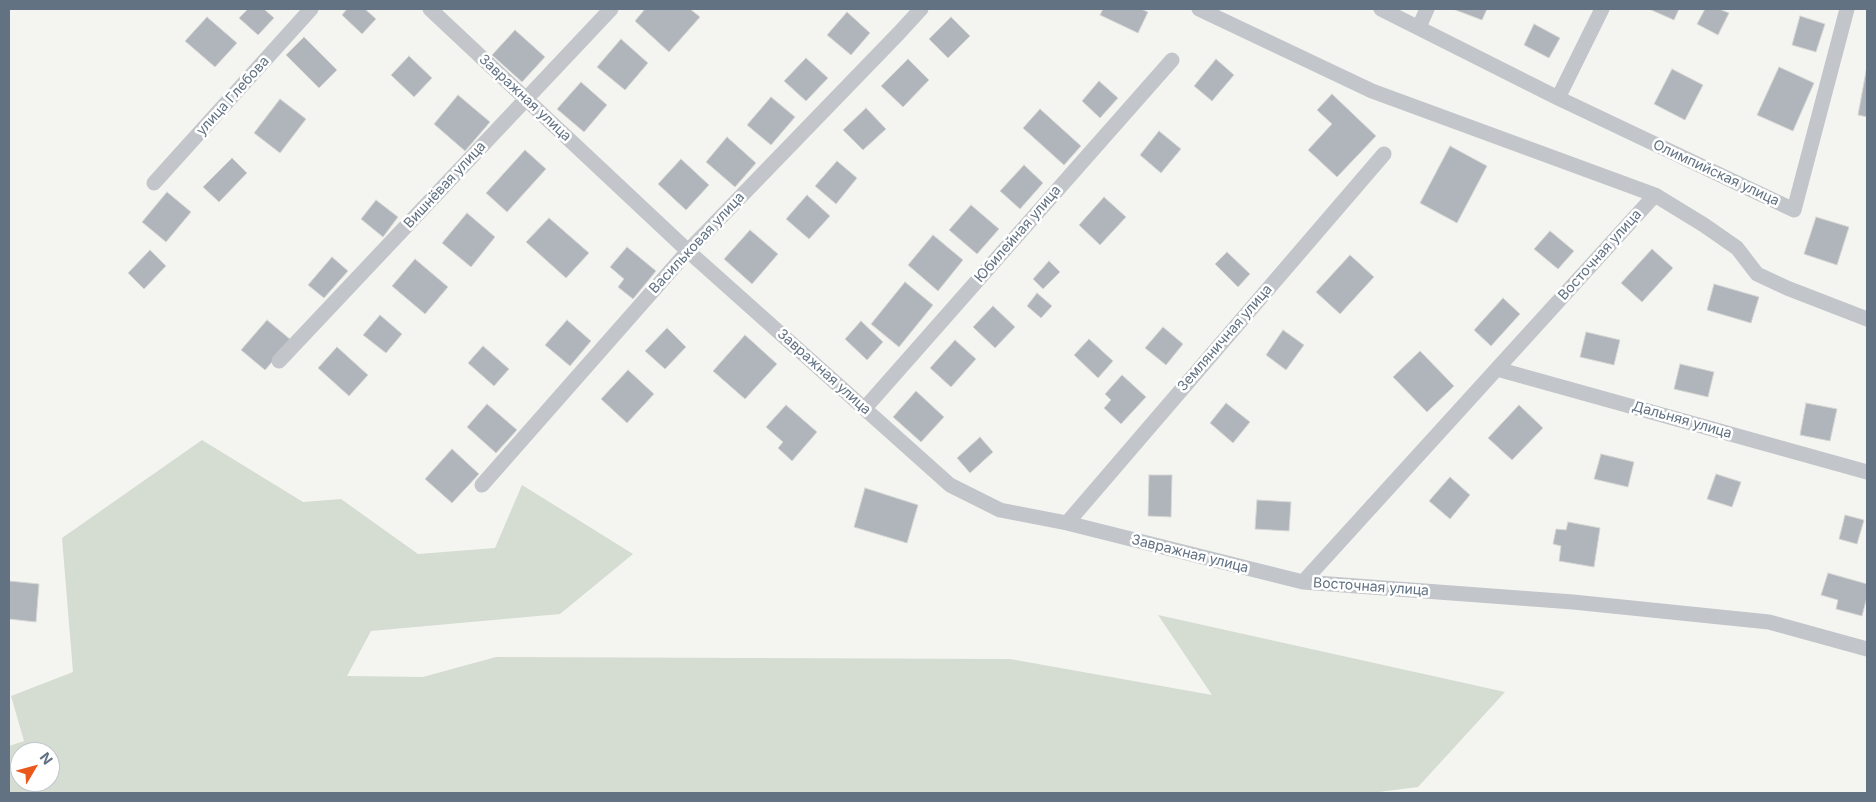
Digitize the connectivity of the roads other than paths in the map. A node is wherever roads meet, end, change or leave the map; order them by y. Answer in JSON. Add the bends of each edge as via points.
{"nodes":[{"id":1,"x":311,"y":9,"type":"edge"},
{"id":2,"x":430,"y":9,"type":"edge"},
{"id":3,"x":611,"y":9,"type":"edge"},
{"id":4,"x":920,"y":9,"type":"edge"},
{"id":5,"x":1199,"y":9,"type":"edge"},
{"id":6,"x":1381,"y":9,"type":"edge"},
{"id":7,"x":1427,"y":9,"type":"edge"},
{"id":8,"x":1602,"y":9,"type":"edge"},
{"id":9,"x":1847,"y":9,"type":"edge"},
{"id":10,"x":1419,"y":27,"type":"junction"},
{"id":11,"x":1172,"y":60,"type":"dead end"},
{"id":12,"x":1558,"y":98,"type":"junction"},
{"id":13,"x":526,"y":100,"type":"junction"},
{"id":14,"x":1384,"y":154,"type":"dead end"},
{"id":15,"x":154,"y":183,"type":"dead end"},
{"id":16,"x":1655,"y":195,"type":"junction"},
{"id":17,"x":688,"y":251,"type":"junction"},
{"id":18,"x":1867,"y":319,"type":"edge"},
{"id":19,"x":279,"y":361,"type":"dead end"},
{"id":20,"x":1497,"y":369,"type":"junction"},
{"id":21,"x":865,"y":408,"type":"junction"},
{"id":22,"x":1867,"y":472,"type":"edge"},
{"id":23,"x":482,"y":485,"type":"dead end"},
{"id":24,"x":1067,"y":523,"type":"junction"},
{"id":25,"x":1302,"y":582,"type":"junction"},
{"id":26,"x":1867,"y":649,"type":"edge"}],
"edges":[{"from":1,"to":15,"type":"street","name":"улица Глебова"},
{"from":2,"to":13,"type":"street","name":"Завражная улица"},
{"from":3,"to":13,"type":"street","name":"Вишнёвая улица"},
{"from":4,"to":17,"type":"street","name":"Васильковая улица"},
{"from":5,"to":16,"type":"street","via":[[1372,91]]},
{"from":6,"to":10,"type":"street","name":"Олимпийская улица"},
{"from":7,"to":10,"type":"street"},
{"from":8,"to":12,"type":"street"},
{"from":9,"to":12,"type":"street","name":"Олимпийская улица","via":[[1794,210]]},
{"from":10,"to":12,"type":"street","name":"Олимпийская улица"},
{"from":11,"to":21,"type":"street","name":"Юбилейная улица"},
{"from":13,"to":17,"type":"street","name":"Завражная улица"},
{"from":13,"to":19,"type":"street","name":"Вишнёвая улица"},
{"from":14,"to":24,"type":"street","name":"Земляничная улица"},
{"from":16,"to":18,"type":"street","via":[[1737,248],[1757,274]]},
{"from":16,"to":20,"type":"street","name":"Восточная улица"},
{"from":17,"to":21,"type":"street","name":"Завражная улица"},
{"from":17,"to":23,"type":"street","name":"Васильковая улица"},
{"from":20,"to":22,"type":"street","name":"Дальняя улица"},
{"from":20,"to":25,"type":"street","name":"Восточная улица"},
{"from":21,"to":24,"type":"street","name":"Завражная улица","via":[[950,485],[1000,510]]},
{"from":24,"to":25,"type":"street","name":"Завражная улица"},
{"from":25,"to":26,"type":"street","name":"Восточная улица","via":[[1573,602],[1769,622]]}]}
